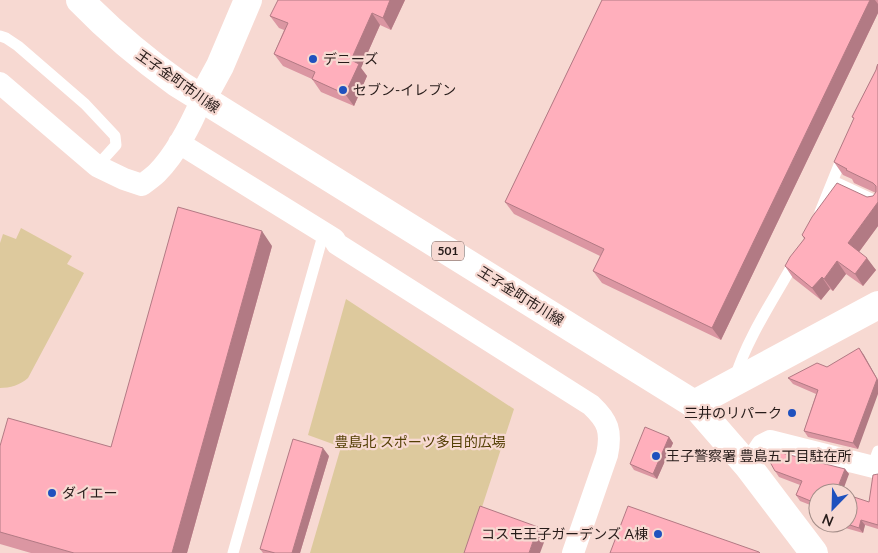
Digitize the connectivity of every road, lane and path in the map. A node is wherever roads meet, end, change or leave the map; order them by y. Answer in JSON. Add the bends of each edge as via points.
{"nodes":[{"id":1,"x":80,"y":0,"type":"edge"},
{"id":2,"x":248,"y":0,"type":"edge"},
{"id":3,"x":0,"y":36,"type":"edge"},
{"id":4,"x":0,"y":83,"type":"edge"},
{"id":5,"x":202,"y":99,"type":"junction"},
{"id":6,"x":179,"y":143,"type":"junction"},
{"id":7,"x":847,"y":146,"type":"edge"},
{"id":8,"x":97,"y":166,"type":"junction"},
{"id":9,"x":833,"y":181,"type":"junction"},
{"id":10,"x":878,"y":202,"type":"edge"},
{"id":11,"x":814,"y":226,"type":"edge"},
{"id":12,"x":324,"y":232,"type":"junction"},
{"id":13,"x":801,"y":249,"type":"edge"},
{"id":14,"x":878,"y":305,"type":"edge"},
{"id":15,"x":734,"y":382,"type":"junction"},
{"id":16,"x":694,"y":404,"type":"junction"},
{"id":17,"x":876,"y":462,"type":"edge"},
{"id":18,"x":748,"y":466,"type":"junction"},
{"id":19,"x":233,"y":553,"type":"edge"},
{"id":20,"x":573,"y":553,"type":"edge"},
{"id":21,"x":814,"y":553,"type":"edge"}],
"edges":[{"from":1,"to":5,"type":"main road","name":"王子金町市川線","number":"501","via":[[142,58]]},
{"from":2,"to":5,"type":"main road"},
{"from":3,"to":8,"type":"lane","via":[[18,46],[85,104],[115,136],[116,145]]},
{"from":4,"to":8,"type":"street"},
{"from":5,"to":6,"type":"street"},
{"from":5,"to":16,"type":"main road","name":"王子金町市川線","number":"501"},
{"from":6,"to":8,"type":"street","via":[[157,173],[142,184]]},
{"from":6,"to":12,"type":"street"},
{"from":7,"to":9,"type":"lane"},
{"from":9,"to":10,"type":"lane"},
{"from":9,"to":11,"type":"lane"},
{"from":12,"to":19,"type":"lane"},
{"from":12,"to":20,"type":"street","via":[[337,244],[602,415],[609,428],[609,448]]},
{"from":13,"to":15,"type":"lane","via":[[748,346]]},
{"from":14,"to":15,"type":"main road"},
{"from":15,"to":16,"type":"main road"},
{"from":16,"to":18,"type":"main road","name":"王子金町市川線"},
{"from":17,"to":18,"type":"street","via":[[770,441],[762,445]]},
{"from":18,"to":21,"type":"main road","name":"王子金町市川線"}]}
